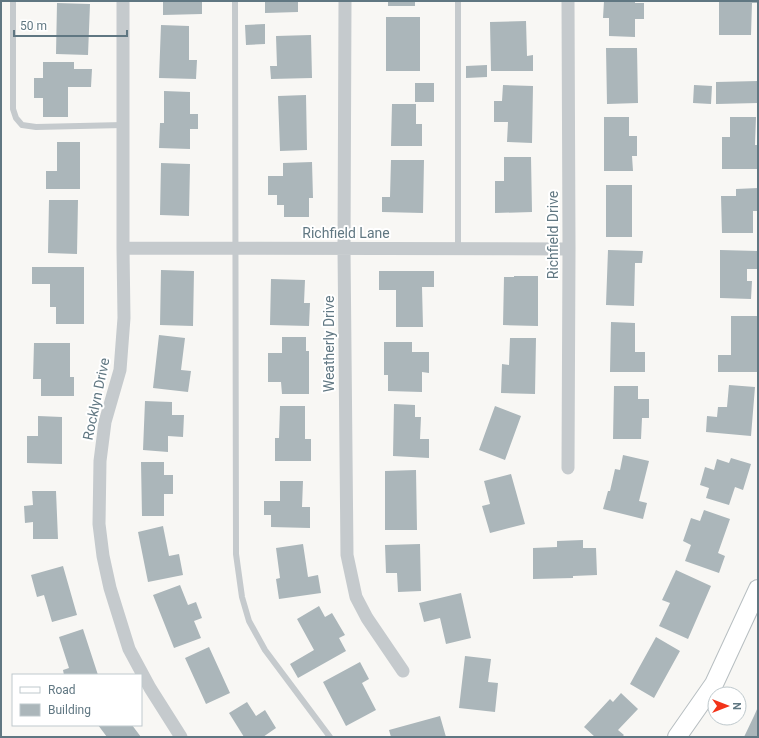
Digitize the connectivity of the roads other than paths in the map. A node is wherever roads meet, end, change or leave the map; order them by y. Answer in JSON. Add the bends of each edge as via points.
{"nodes":[{"id":1,"x":13,"y":1,"type":"edge"},
{"id":2,"x":123,"y":1,"type":"edge"},
{"id":3,"x":235,"y":1,"type":"edge"},
{"id":4,"x":345,"y":1,"type":"edge"},
{"id":5,"x":458,"y":1,"type":"edge"},
{"id":6,"x":568,"y":1,"type":"edge"},
{"id":7,"x":123,"y":125,"type":"junction"},
{"id":8,"x":123,"y":248,"type":"junction"},
{"id":9,"x":458,"y":248,"type":"junction"},
{"id":10,"x":236,"y":249,"type":"junction"},
{"id":11,"x":344,"y":249,"type":"junction"},
{"id":12,"x":569,"y":249,"type":"junction"},
{"id":13,"x":568,"y":468,"type":"dead end"},
{"id":14,"x":758,"y":589,"type":"edge"},
{"id":15,"x":404,"y":671,"type":"dead end"},
{"id":16,"x":181,"y":737,"type":"edge"},
{"id":17,"x":330,"y":737,"type":"edge"},
{"id":18,"x":677,"y":737,"type":"edge"}],
"edges":[{"from":1,"to":7,"type":"lane","via":[[13,109],[22,126]]},
{"from":2,"to":7,"type":"street","name":"Rocklyn Drive"},
{"from":3,"to":10,"type":"lane"},
{"from":4,"to":11,"type":"street","name":"Weatherly Drive"},
{"from":5,"to":9,"type":"lane"},
{"from":6,"to":12,"type":"street","name":"Richfield Drive"},
{"from":7,"to":8,"type":"street","name":"Rocklyn Drive"},
{"from":8,"to":10,"type":"street","name":"Richfield Lane"},
{"from":8,"to":16,"type":"street","name":"Rocklyn Drive","via":[[124,318],[120,370],[105,422],[100,461],[99,524],[102,550],[110,588],[129,649]]},
{"from":9,"to":11,"type":"street","name":"Richfield Lane"},
{"from":9,"to":12,"type":"street","name":"Richfield Lane"},
{"from":10,"to":11,"type":"street","name":"Richfield Lane"},
{"from":10,"to":17,"type":"lane","via":[[236,554],[242,597],[249,621],[265,650]]},
{"from":11,"to":15,"type":"street","name":"Weatherly Drive","via":[[347,555],[356,597],[367,618]]},
{"from":12,"to":13,"type":"street","name":"Richfield Drive"},
{"from":14,"to":18,"type":"main road","via":[[714,684]]}]}
